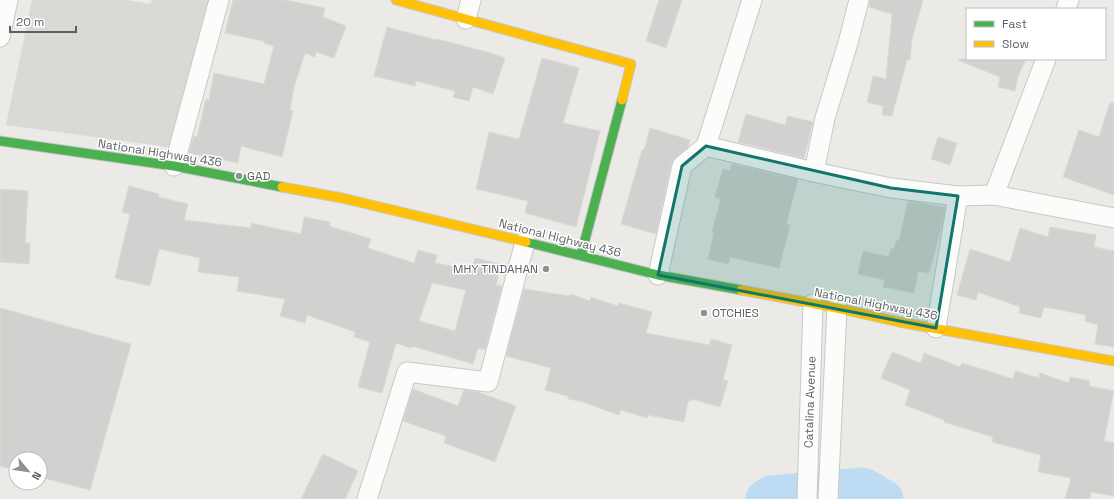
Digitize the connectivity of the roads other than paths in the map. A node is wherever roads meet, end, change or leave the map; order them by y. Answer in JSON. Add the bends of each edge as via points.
{"nodes":[{"id":1,"x":8,"y":0,"type":"edge"},
{"id":2,"x":218,"y":0,"type":"edge"},
{"id":3,"x":396,"y":0,"type":"edge"},
{"id":4,"x":471,"y":0,"type":"edge"},
{"id":5,"x":752,"y":0,"type":"edge"},
{"id":6,"x":858,"y":0,"type":"edge"},
{"id":7,"x":466,"y":19,"type":"junction"},
{"id":8,"x":0,"y":37,"type":"edge"},
{"id":9,"x":1046,"y":60,"type":"edge"},
{"id":10,"x":0,"y":140,"type":"edge"},
{"id":11,"x":706,"y":146,"type":"junction"},
{"id":12,"x":174,"y":166,"type":"junction"},
{"id":13,"x":814,"y":172,"type":"junction"},
{"id":14,"x":994,"y":195,"type":"junction"},
{"id":15,"x":958,"y":196,"type":"junction"},
{"id":16,"x":1114,"y":218,"type":"edge"},
{"id":17,"x":524,"y":242,"type":"junction"},
{"id":18,"x":581,"y":255,"type":"junction"},
{"id":19,"x":658,"y":275,"type":"junction"},
{"id":20,"x":813,"y":304,"type":"junction"},
{"id":21,"x":838,"y":308,"type":"junction"},
{"id":22,"x":936,"y":328,"type":"junction"},
{"id":23,"x":1114,"y":361,"type":"edge"},
{"id":24,"x":366,"y":499,"type":"edge"},
{"id":25,"x":807,"y":499,"type":"edge"},
{"id":26,"x":828,"y":499,"type":"edge"}],
"edges":[{"from":1,"to":8,"type":"street"},
{"from":2,"to":12,"type":"street"},
{"from":3,"to":7,"type":"main road"},
{"from":4,"to":7,"type":"street"},
{"from":5,"to":11,"type":"street"},
{"from":6,"to":13,"type":"street","via":[[825,118]]},
{"from":7,"to":18,"type":"main road","via":[[631,64]]},
{"from":9,"to":14,"type":"street"},
{"from":10,"to":12,"type":"main road","name":"National Highway 436"},
{"from":11,"to":13,"type":"street"},
{"from":11,"to":19,"type":"street","via":[[682,166]]},
{"from":12,"to":17,"type":"main road","name":"National Highway 436","via":[[342,198]]},
{"from":13,"to":15,"type":"street","via":[[891,188]]},
{"from":14,"to":15,"type":"street"},
{"from":14,"to":16,"type":"street"},
{"from":15,"to":22,"type":"street"},
{"from":17,"to":18,"type":"main road","name":"National Highway 436"},
{"from":17,"to":24,"type":"street","via":[[488,382],[406,372]]},
{"from":18,"to":19,"type":"main road","name":"National Highway 436"},
{"from":19,"to":20,"type":"main road","name":"National Highway 436"},
{"from":20,"to":21,"type":"main road","name":"National Highway 436"},
{"from":20,"to":25,"type":"street","name":"Catalina Avenue"},
{"from":21,"to":22,"type":"main road","name":"National Highway 436"},
{"from":21,"to":26,"type":"street","name":"Catalina Avenue"},
{"from":22,"to":23,"type":"main road","name":"National Highway 436"}]}
